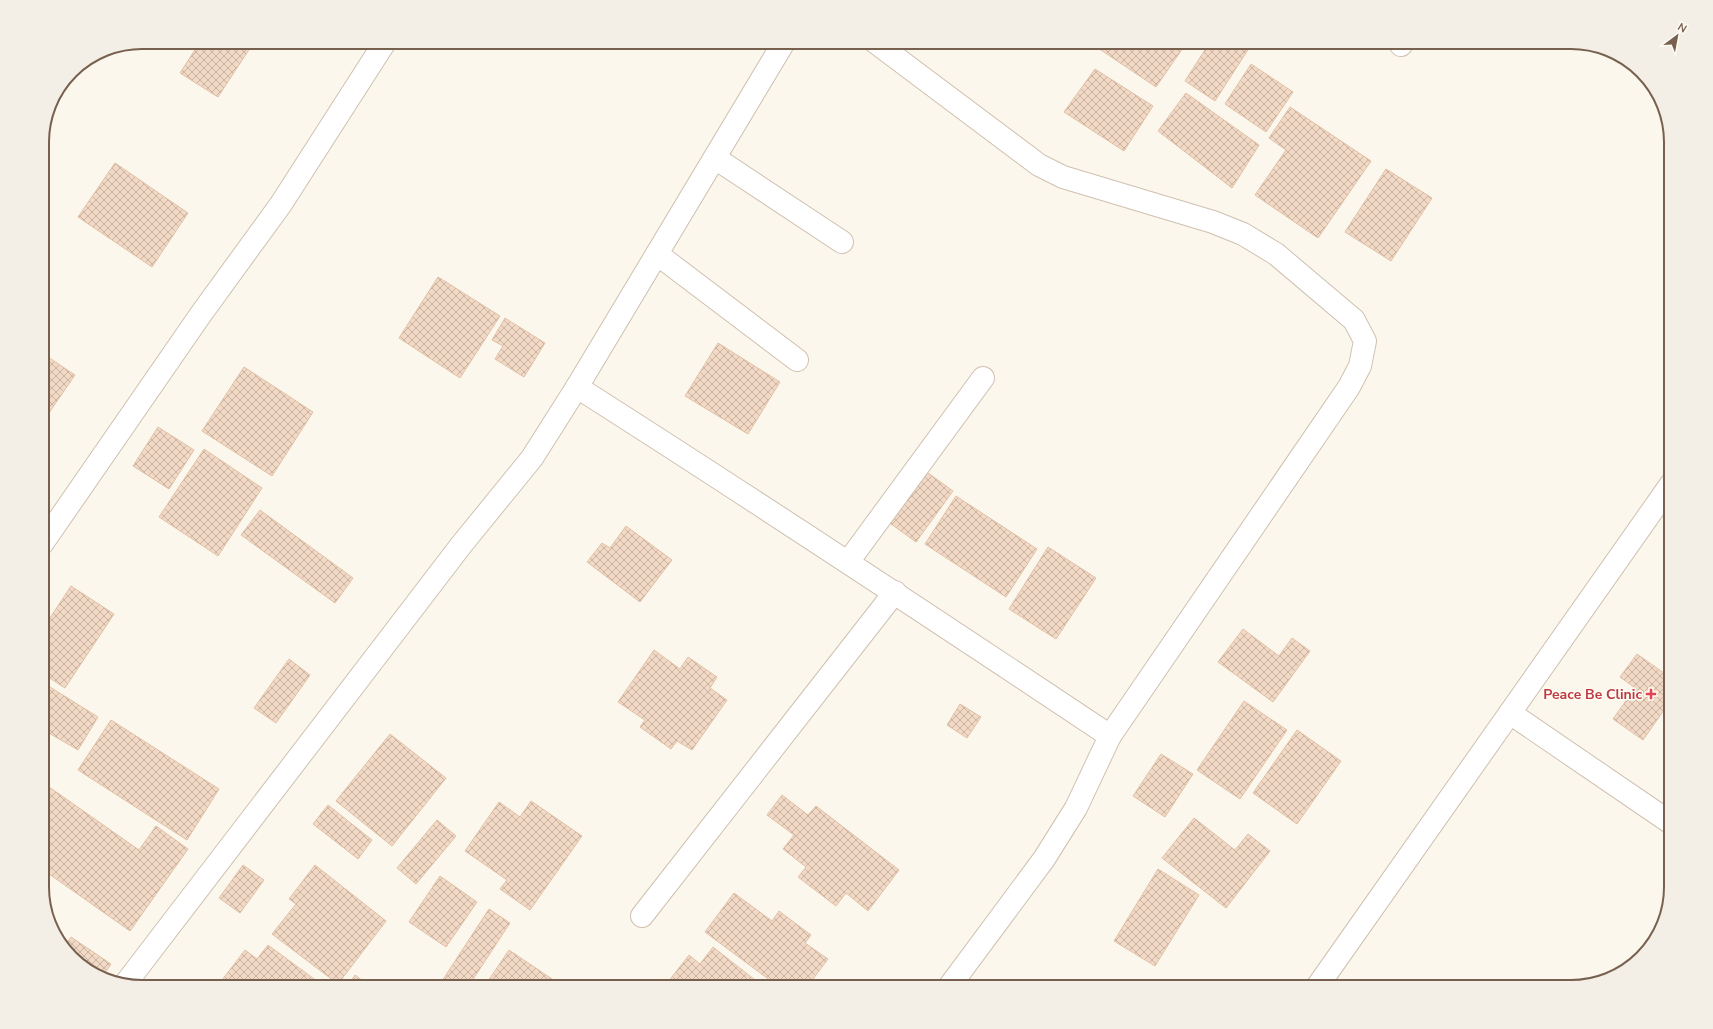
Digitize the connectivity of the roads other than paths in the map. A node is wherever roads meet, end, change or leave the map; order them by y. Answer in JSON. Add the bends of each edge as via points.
{"nodes":[{"id":1,"x":381,"y":49,"type":"edge"},
{"id":2,"x":780,"y":49,"type":"edge"},
{"id":3,"x":884,"y":49,"type":"edge"},
{"id":4,"x":715,"y":158,"type":"junction"},
{"id":5,"x":842,"y":242,"type":"dead end"},
{"id":6,"x":657,"y":254,"type":"junction"},
{"id":7,"x":797,"y":360,"type":"dead end"},
{"id":8,"x":983,"y":378,"type":"dead end"},
{"id":9,"x":577,"y":387,"type":"junction"},
{"id":10,"x":1664,"y":494,"type":"edge"},
{"id":11,"x":49,"y":534,"type":"edge"},
{"id":12,"x":848,"y":562,"type":"junction"},
{"id":13,"x":894,"y":592,"type":"junction"},
{"id":14,"x":1510,"y":713,"type":"junction"},
{"id":15,"x":1110,"y":736,"type":"junction"},
{"id":16,"x":1664,"y":818,"type":"edge"},
{"id":17,"x":642,"y":916,"type":"dead end"},
{"id":18,"x":129,"y":979,"type":"edge"},
{"id":19,"x":954,"y":980,"type":"edge"},
{"id":20,"x":1322,"y":980,"type":"edge"}],
"edges":[{"from":1,"to":11,"type":"street","via":[[281,204],[200,314]]},
{"from":2,"to":4,"type":"street"},
{"from":3,"to":15,"type":"street","via":[[1039,165],[1063,177],[1213,222],[1243,234],[1263,246],[1354,320],[1365,341],[1360,366],[1349,387]]},
{"from":4,"to":5,"type":"street"},
{"from":4,"to":6,"type":"street"},
{"from":6,"to":7,"type":"street"},
{"from":6,"to":9,"type":"street"},
{"from":8,"to":12,"type":"street"},
{"from":9,"to":12,"type":"street"},
{"from":9,"to":18,"type":"street","via":[[532,458],[462,544]]},
{"from":10,"to":14,"type":"street"},
{"from":12,"to":13,"type":"street"},
{"from":13,"to":15,"type":"street"},
{"from":13,"to":17,"type":"street"},
{"from":14,"to":16,"type":"street"},
{"from":14,"to":20,"type":"street"},
{"from":15,"to":19,"type":"street","via":[[1076,808],[1048,853]]}]}
